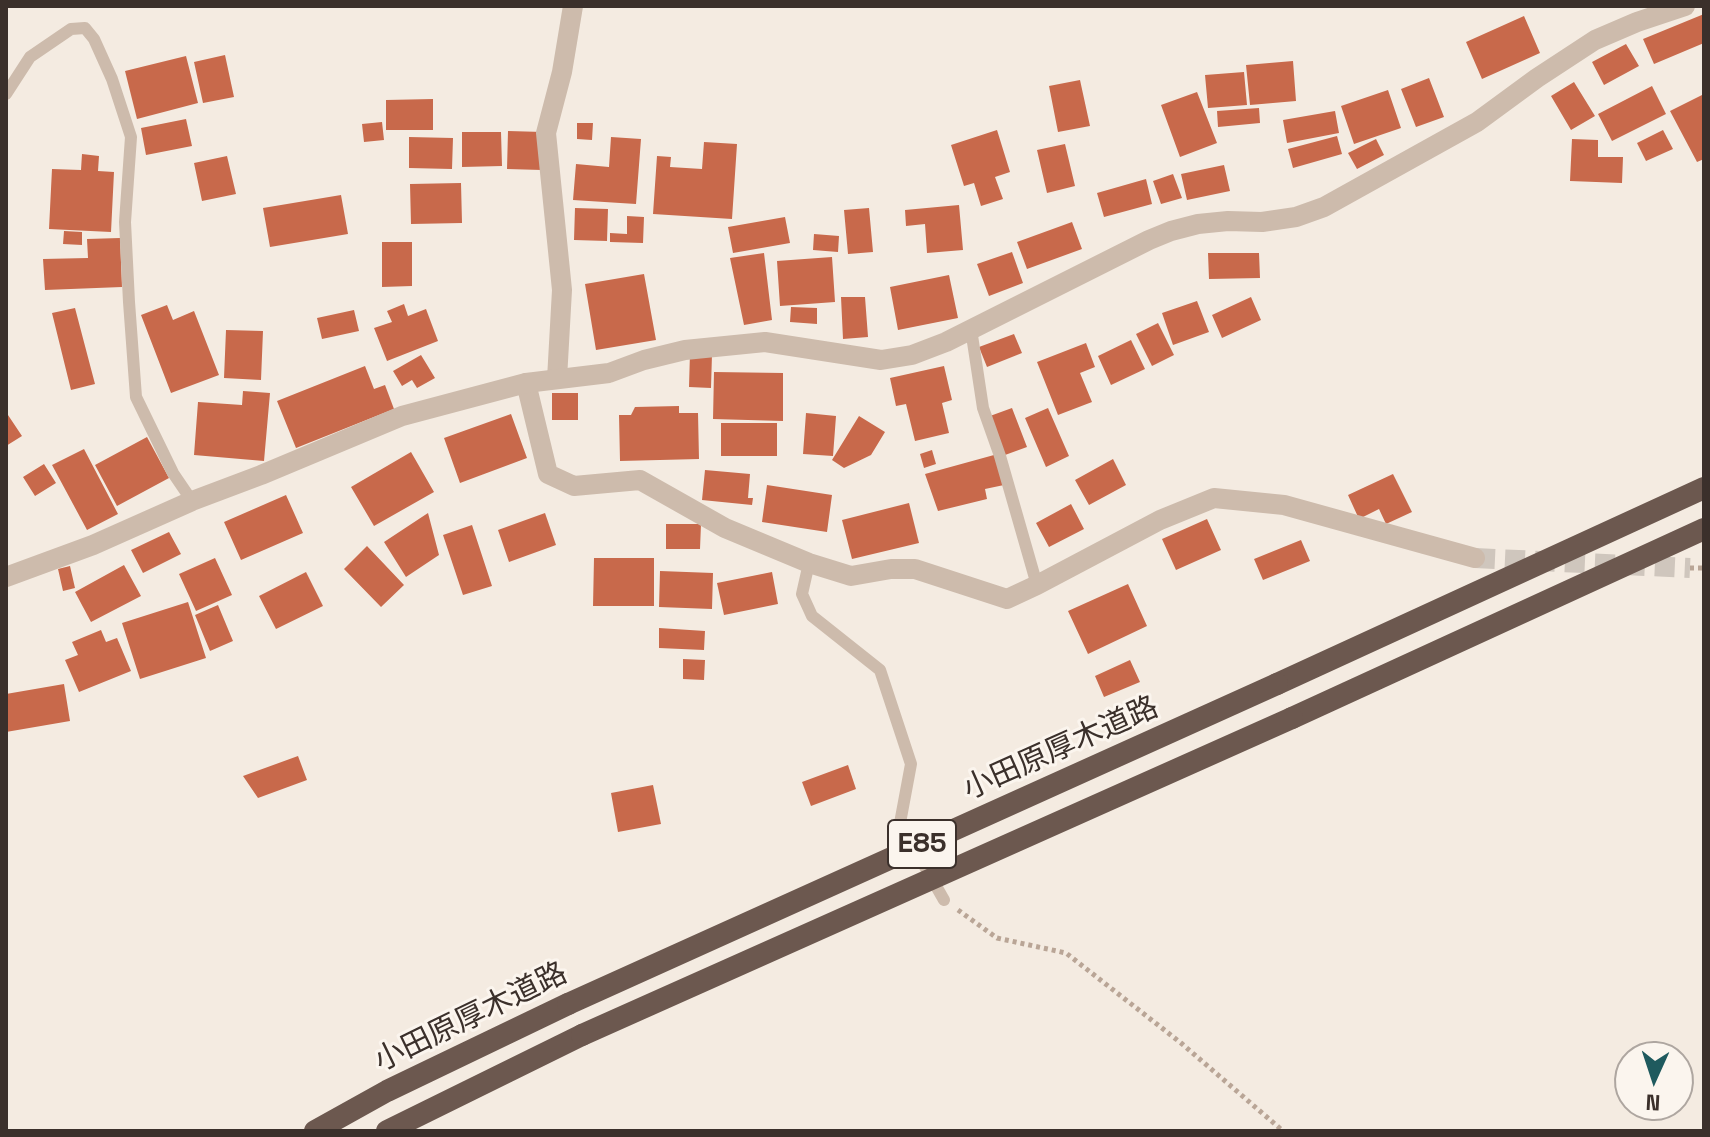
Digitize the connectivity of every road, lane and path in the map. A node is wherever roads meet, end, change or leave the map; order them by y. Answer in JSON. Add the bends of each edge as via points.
{"nodes":[{"id":1,"x":573,"y":6,"type":"edge"},
{"id":2,"x":1685,"y":6,"type":"edge"},
{"id":3,"x":6,"y":94,"type":"edge"},
{"id":4,"x":971,"y":329,"type":"junction"},
{"id":5,"x":557,"y":379,"type":"junction"},
{"id":6,"x":526,"y":383,"type":"junction"},
{"id":7,"x":1704,"y":488,"type":"edge"},
{"id":8,"x":192,"y":501,"type":"junction"},
{"id":9,"x":1704,"y":529,"type":"edge"},
{"id":10,"x":1475,"y":558,"type":"tunnel mouth"},
{"id":11,"x":809,"y":563,"type":"junction"},
{"id":12,"x":1690,"y":568,"type":"tunnel mouth"},
{"id":13,"x":1704,"y":568,"type":"edge"},
{"id":14,"x":6,"y":577,"type":"edge"},
{"id":15,"x":1037,"y":585,"type":"junction"},
{"id":16,"x":944,"y":900,"type":"joint"},
{"id":17,"x":315,"y":1131,"type":"edge"},
{"id":18,"x":387,"y":1131,"type":"edge"},
{"id":19,"x":1283,"y":1131,"type":"edge"}],
"edges":[{"from":1,"to":5,"type":"street","via":[[546,133],[562,290]]},
{"from":2,"to":4,"type":"street","via":[[1595,40],[1477,122],[1324,207],[1296,217],[1171,231]]},
{"from":3,"to":8,"type":"lane","via":[[30,57],[71,29],[85,28],[94,39],[131,137],[125,222],[136,397]]},
{"from":4,"to":5,"type":"street","via":[[912,355],[881,360],[765,342],[685,350],[609,373]]},
{"from":4,"to":15,"type":"lane","via":[[983,408]]},
{"from":5,"to":6,"type":"street"},
{"from":6,"to":8,"type":"street","via":[[402,416]]},
{"from":6,"to":11,"type":"street","via":[[548,474],[574,486],[640,480],[725,528]]},
{"from":7,"to":17,"type":"highway","name":"小田原厚木道路","number":"E85","bridge":true,"via":[[568,1004]]},
{"from":8,"to":14,"type":"street"},
{"from":9,"to":18,"type":"highway","number":"E85","bridge":true,"via":[[582,1035]]},
{"from":10,"to":15,"type":"street","via":[[1284,505],[1214,498],[1160,520]]},
{"from":11,"to":15,"type":"street","via":[[851,576],[915,569],[1007,599]]},
{"from":11,"to":16,"type":"lane","via":[[802,594],[812,616],[880,670],[911,764],[900,823]]},
{"from":12,"to":13,"type":"path"},
{"from":16,"to":19,"type":"path","via":[[997,938],[1066,953]]}]}
